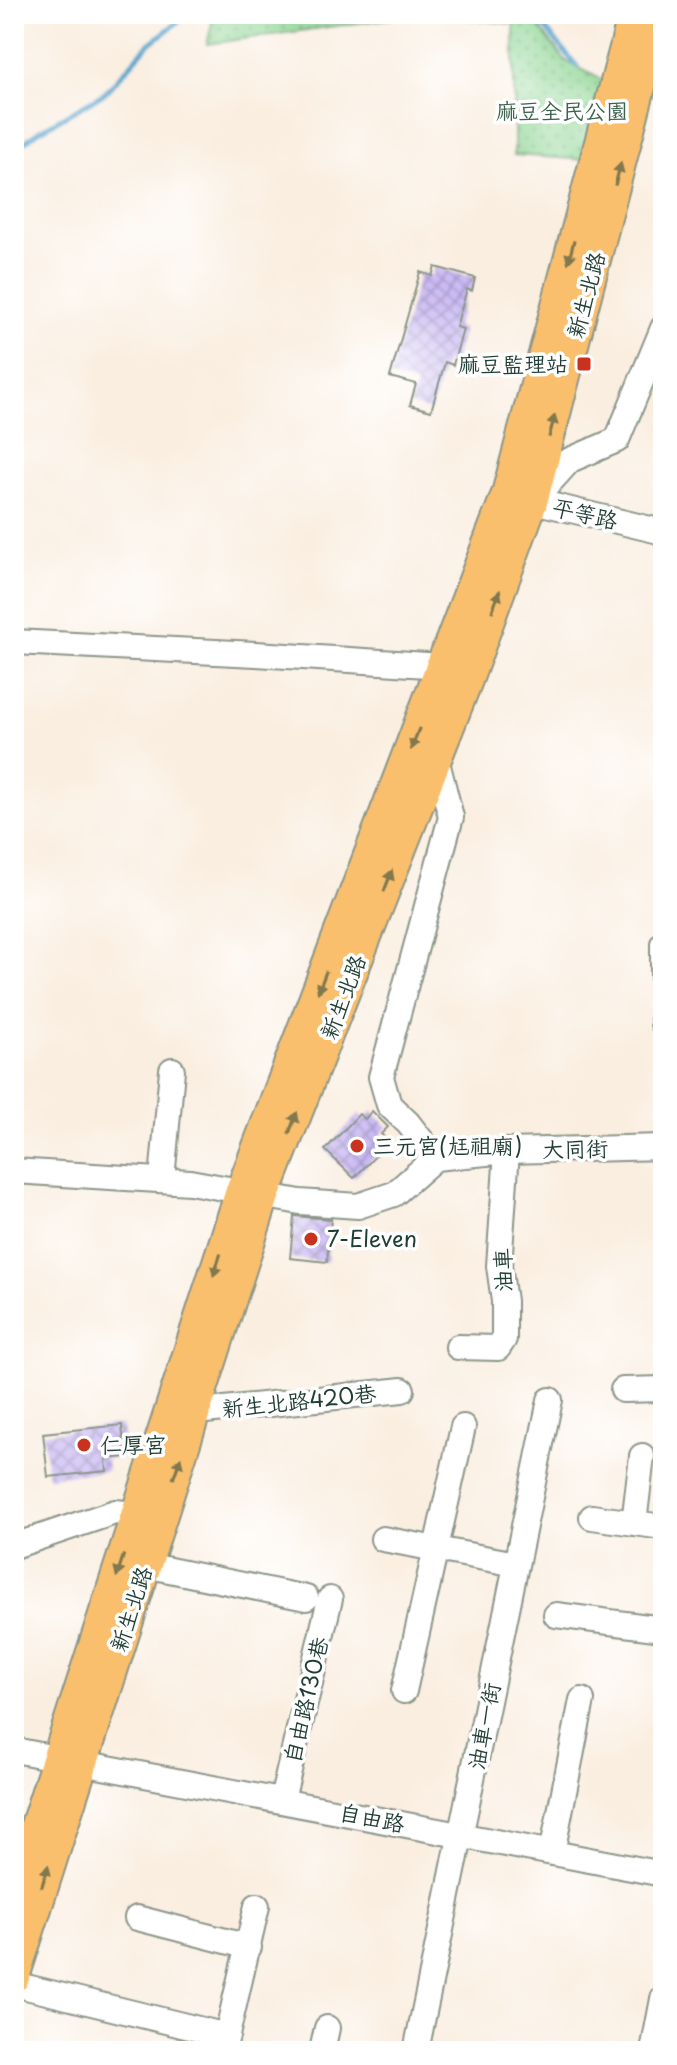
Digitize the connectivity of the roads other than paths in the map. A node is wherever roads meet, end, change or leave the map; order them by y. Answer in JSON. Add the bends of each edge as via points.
{"nodes":[{"id":1,"x":634,"y":14,"type":"edge"},
{"id":2,"x":659,"y":14,"type":"edge"},
{"id":3,"x":663,"y":328,"type":"edge"},
{"id":4,"x":520,"y":498,"type":"junction"},
{"id":5,"x":663,"y":532,"type":"edge"},
{"id":6,"x":14,"y":642,"type":"edge"},
{"id":7,"x":456,"y":670,"type":"junction"},
{"id":8,"x":436,"y":758,"type":"junction"},
{"id":9,"x":663,"y":944,"type":"edge"},
{"id":10,"x":663,"y":1023,"type":"edge"},
{"id":11,"x":172,"y":1070,"type":"dead end"},
{"id":12,"x":663,"y":1147,"type":"edge"},
{"id":13,"x":507,"y":1151,"type":"junction"},
{"id":14,"x":435,"y":1158,"type":"junction"},
{"id":15,"x":14,"y":1171,"type":"edge"},
{"id":16,"x":162,"y":1179,"type":"junction"},
{"id":17,"x":253,"y":1193,"type":"junction"},
{"id":18,"x":458,"y":1347,"type":"dead end"},
{"id":19,"x":663,"y":1389,"type":"edge"},
{"id":20,"x":402,"y":1390,"type":"dead end"},
{"id":21,"x":623,"y":1390,"type":"dead end"},
{"id":22,"x":550,"y":1400,"type":"dead end"},
{"id":23,"x":196,"y":1412,"type":"junction"},
{"id":24,"x":463,"y":1427,"type":"dead end"},
{"id":25,"x":642,"y":1456,"type":"dead end"},
{"id":26,"x":148,"y":1517,"type":"junction"},
{"id":27,"x":592,"y":1517,"type":"dead end"},
{"id":28,"x":634,"y":1523,"type":"junction"},
{"id":29,"x":663,"y":1527,"type":"edge"},
{"id":30,"x":383,"y":1539,"type":"dead end"},
{"id":31,"x":14,"y":1546,"type":"edge"},
{"id":32,"x":435,"y":1549,"type":"junction"},
{"id":33,"x":516,"y":1564,"type":"junction"},
{"id":34,"x":145,"y":1565,"type":"junction"},
{"id":35,"x":556,"y":1615,"type":"dead end"},
{"id":36,"x":663,"y":1629,"type":"edge"},
{"id":37,"x":404,"y":1691,"type":"dead end"},
{"id":38,"x":582,"y":1700,"type":"dead end"},
{"id":39,"x":14,"y":1750,"type":"edge"},
{"id":40,"x":69,"y":1760,"type":"junction"},
{"id":41,"x":282,"y":1800,"type":"junction"},
{"id":42,"x":461,"y":1836,"type":"junction"},
{"id":43,"x":552,"y":1853,"type":"junction"},
{"id":44,"x":663,"y":1874,"type":"edge"},
{"id":45,"x":14,"y":1893,"type":"edge"},
{"id":46,"x":257,"y":1906,"type":"dead end"},
{"id":47,"x":137,"y":1918,"type":"dead end"},
{"id":48,"x":249,"y":1947,"type":"junction"},
{"id":49,"x":14,"y":1977,"type":"edge"},
{"id":50,"x":14,"y":1984,"type":"edge"},
{"id":51,"x":663,"y":1999,"type":"edge"},
{"id":52,"x":226,"y":2043,"type":"edge"},
{"id":53,"x":416,"y":2051,"type":"edge"},
{"id":54,"x":653,"y":2051,"type":"edge"}],
"edges":[{"from":1,"to":4,"type":"main road","name":"新生北路","one_way":true},
{"from":4,"to":2,"type":"main road","name":"新生北路","one_way":true},
{"from":3,"to":4,"type":"street","via":[[617,440],[570,460]]},
{"from":4,"to":5,"type":"street","name":"平等路"},
{"from":4,"to":7,"type":"main road","name":"新生北路"},
{"from":6,"to":7,"type":"street"},
{"from":7,"to":8,"type":"main road","name":"新生北路"},
{"from":7,"to":17,"type":"main road","name":"新生北路","one_way":true},
{"from":8,"to":14,"type":"street","via":[[451,817],[381,1077],[389,1105]]},
{"from":17,"to":8,"type":"main road","name":"新生北路","one_way":true},
{"from":9,"to":10,"type":"street"},
{"from":11,"to":16,"type":"street"},
{"from":12,"to":13,"type":"street","name":"大同街"},
{"from":13,"to":14,"type":"street","name":"大同街"},
{"from":13,"to":18,"type":"street","name":"油車","via":[[499,1266],[504,1339],[498,1348]]},
{"from":14,"to":17,"type":"street","via":[[394,1194],[358,1206]]},
{"from":15,"to":16,"type":"street"},
{"from":16,"to":17,"type":"street"},
{"from":17,"to":23,"type":"main road","name":"新生北路"},
{"from":17,"to":26,"type":"main road","name":"新生北路","one_way":true},
{"from":19,"to":21,"type":"street"},
{"from":20,"to":23,"type":"street","name":"新生北路420巷"},
{"from":22,"to":33,"type":"street","name":"油車一街"},
{"from":26,"to":23,"type":"main road","name":"新生北路","one_way":true},
{"from":24,"to":32,"type":"street"},
{"from":25,"to":28,"type":"street"},
{"from":26,"to":31,"type":"street","via":[[115,1512]]},
{"from":26,"to":34,"type":"main road","name":"新生北路"},
{"from":26,"to":40,"type":"main road","name":"新生北路","one_way":true},
{"from":27,"to":28,"type":"street"},
{"from":28,"to":29,"type":"street"},
{"from":30,"to":32,"type":"street"},
{"from":32,"to":33,"type":"street"},
{"from":32,"to":37,"type":"street"},
{"from":33,"to":42,"type":"street","name":"油車一街"},
{"from":34,"to":40,"type":"main road","name":"新生北路"},
{"from":34,"to":41,"type":"street","name":"自由路130巷","via":[[318,1598]]},
{"from":35,"to":36,"type":"street"},
{"from":38,"to":43,"type":"street"},
{"from":39,"to":40,"type":"street","name":"自由路"},
{"from":40,"to":41,"type":"street","name":"自由路"},
{"from":40,"to":45,"type":"main road","name":"新生北路"},
{"from":49,"to":40,"type":"main road","name":"新生北路","one_way":true},
{"from":41,"to":42,"type":"street","name":"自由路"},
{"from":42,"to":43,"type":"street","name":"自由路"},
{"from":42,"to":53,"type":"street","name":"油車一街"},
{"from":43,"to":44,"type":"street","name":"自由路"},
{"from":46,"to":48,"type":"street"},
{"from":47,"to":48,"type":"street"},
{"from":48,"to":52,"type":"street"},
{"from":50,"to":52,"type":"street"},
{"from":51,"to":54,"type":"street"}]}
